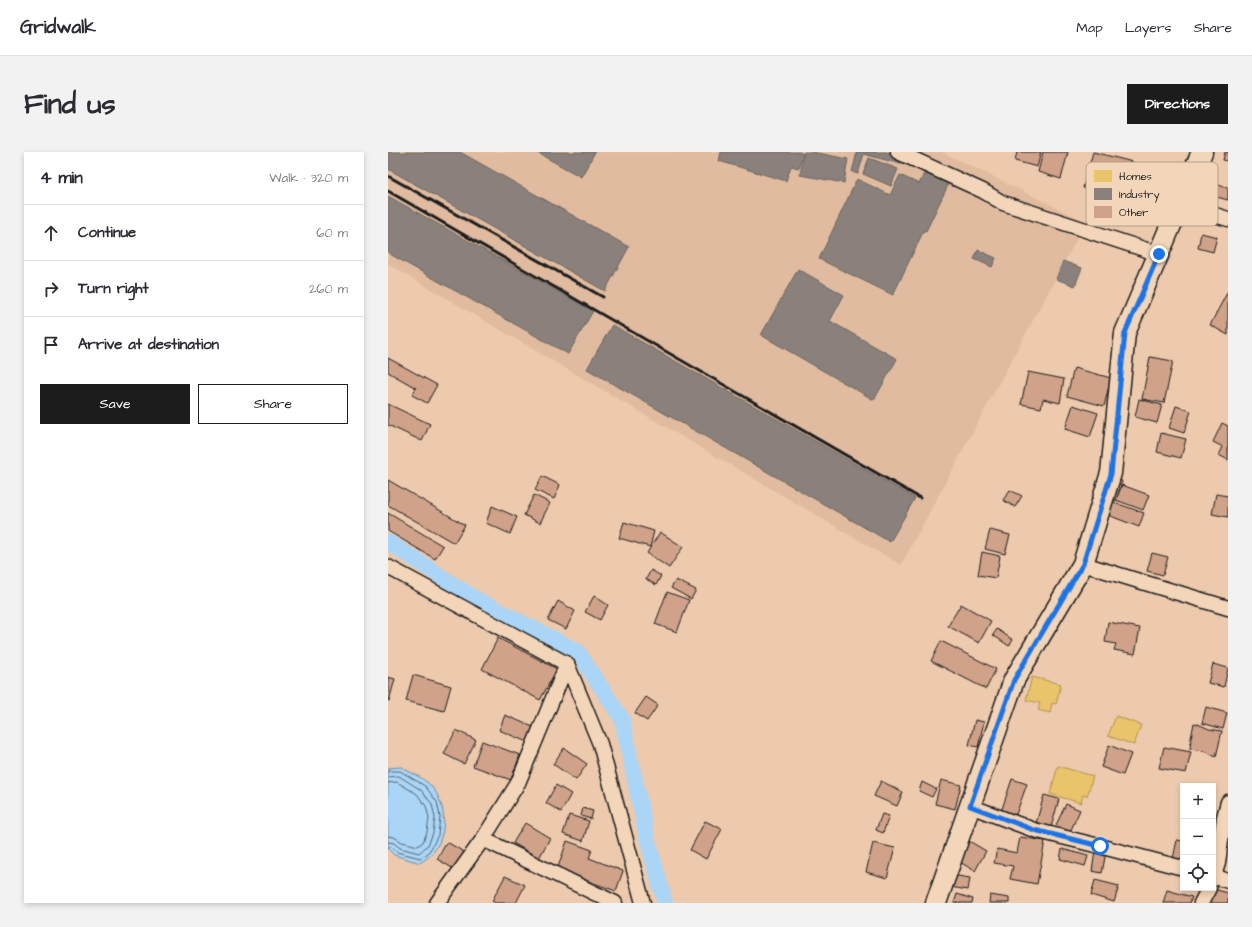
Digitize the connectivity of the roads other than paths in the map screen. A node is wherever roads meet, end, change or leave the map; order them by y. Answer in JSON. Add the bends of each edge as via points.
{"nodes":[{"id":1,"x":898,"y":152,"type":"edge"},
{"id":2,"x":1202,"y":152,"type":"edge"},
{"id":3,"x":1198,"y":162,"type":"edge"},
{"id":4,"x":1218,"y":217,"type":"edge"},
{"id":5,"x":1228,"y":220,"type":"edge"},
{"id":6,"x":1171,"y":226,"type":"edge"},
{"id":7,"x":1159,"y":254,"type":"junction"},
{"id":8,"x":1083,"y":564,"type":"junction"},
{"id":9,"x":388,"y":567,"type":"edge"},
{"id":10,"x":1228,"y":608,"type":"edge"},
{"id":11,"x":567,"y":664,"type":"junction"},
{"id":12,"x":1228,"y":802,"type":"edge"},
{"id":13,"x":970,"y":806,"type":"junction"},
{"id":14,"x":483,"y":839,"type":"junction"},
{"id":15,"x":1180,"y":867,"type":"edge"},
{"id":16,"x":1216,"y":869,"type":"edge"},
{"id":17,"x":1216,"y":880,"type":"edge"},
{"id":18,"x":1228,"y":881,"type":"edge"},
{"id":19,"x":1207,"y":891,"type":"edge"},
{"id":20,"x":437,"y":903,"type":"edge"},
{"id":21,"x":615,"y":903,"type":"edge"},
{"id":22,"x":643,"y":903,"type":"edge"},
{"id":23,"x":936,"y":903,"type":"edge"},
{"id":24,"x":1201,"y":903,"type":"edge"}],
"edges":[{"from":1,"to":7,"type":"street","via":[[984,191],[1003,203]]},
{"from":2,"to":3,"type":"street"},
{"from":4,"to":5,"type":"street"},
{"from":6,"to":7,"type":"street"},
{"from":7,"to":8,"type":"street","via":[[1125,333],[1111,474]]},
{"from":8,"to":10,"type":"street"},
{"from":8,"to":13,"type":"street","via":[[1014,680]]},
{"from":9,"to":11,"type":"street"},
{"from":11,"to":14,"type":"street","via":[[518,783]]},
{"from":11,"to":22,"type":"street","via":[[600,744]]},
{"from":12,"to":16,"type":"street"},
{"from":13,"to":15,"type":"street","via":[[1034,830]]},
{"from":13,"to":23,"type":"street"},
{"from":14,"to":20,"type":"street"},
{"from":14,"to":21,"type":"street"},
{"from":17,"to":18,"type":"street"},
{"from":19,"to":24,"type":"street"}]}
